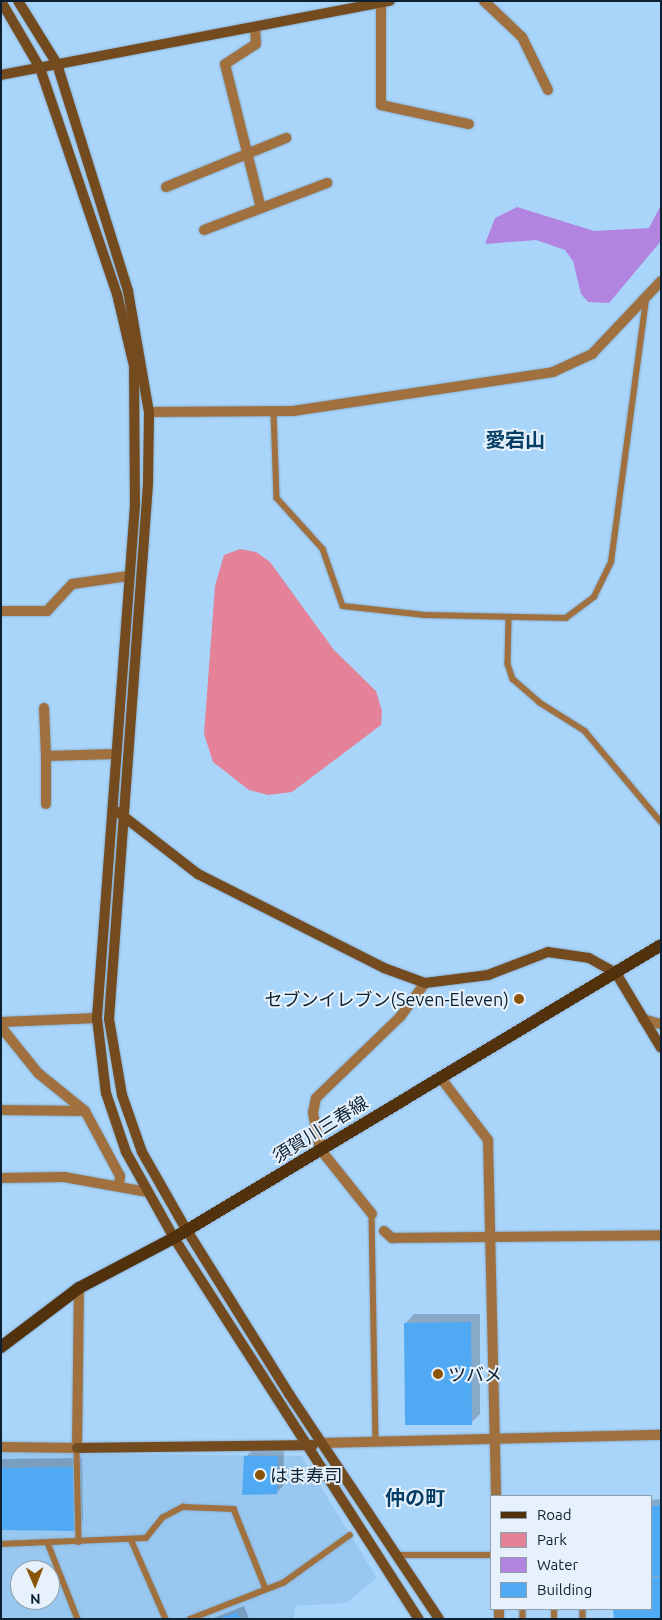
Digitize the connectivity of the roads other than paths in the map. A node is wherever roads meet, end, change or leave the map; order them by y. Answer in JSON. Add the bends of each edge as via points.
{"nodes":[{"id":1,"x":2,"y":1,"type":"edge"},
{"id":2,"x":18,"y":1,"type":"edge"},
{"id":3,"x":484,"y":1,"type":"edge"},
{"id":4,"x":386,"y":2,"type":"edge"},
{"id":5,"x":255,"y":27,"type":"junction"},
{"id":6,"x":57,"y":64,"type":"junction"},
{"id":7,"x":40,"y":68,"type":"junction"},
{"id":8,"x":1,"y":75,"type":"edge"},
{"id":9,"x":548,"y":90,"type":"dead end"},
{"id":10,"x":469,"y":124,"type":"dead end"},
{"id":11,"x":286,"y":138,"type":"dead end"},
{"id":12,"x":248,"y":154,"type":"junction"},
{"id":13,"x":327,"y":183,"type":"dead end"},
{"id":14,"x":166,"y":187,"type":"dead end"},
{"id":15,"x":261,"y":208,"type":"junction"},
{"id":16,"x":204,"y":230,"type":"dead end"},
{"id":17,"x":661,"y":281,"type":"edge"},
{"id":18,"x":646,"y":298,"type":"junction"},
{"id":19,"x":149,"y":412,"type":"junction"},
{"id":20,"x":274,"y":412,"type":"junction"},
{"id":21,"x":128,"y":576,"type":"junction"},
{"id":22,"x":1,"y":611,"type":"edge"},
{"id":23,"x":510,"y":619,"type":"junction"},
{"id":24,"x":44,"y":708,"type":"dead end"},
{"id":25,"x":115,"y":754,"type":"junction"},
{"id":26,"x":46,"y":756,"type":"junction"},
{"id":27,"x":46,"y":804,"type":"dead end"},
{"id":28,"x":112,"y":810,"type":"junction"},
{"id":29,"x":123,"y":813,"type":"junction"},
{"id":30,"x":661,"y":822,"type":"edge"},
{"id":31,"x":661,"y":945,"type":"edge"},
{"id":32,"x":616,"y":973,"type":"junction"},
{"id":33,"x":425,"y":984,"type":"junction"},
{"id":34,"x":97,"y":1018,"type":"junction"},
{"id":35,"x":643,"y":1019,"type":"junction"},
{"id":36,"x":1,"y":1022,"type":"edge"},
{"id":37,"x":661,"y":1024,"type":"edge"},
{"id":38,"x":1,"y":1027,"type":"edge"},
{"id":39,"x":661,"y":1048,"type":"edge"},
{"id":40,"x":440,"y":1077,"type":"junction"},
{"id":41,"x":1,"y":1110,"type":"edge"},
{"id":42,"x":85,"y":1111,"type":"junction"},
{"id":43,"x":320,"y":1149,"type":"junction"},
{"id":44,"x":1,"y":1178,"type":"edge"},
{"id":45,"x":119,"y":1185,"type":"junction"},
{"id":46,"x":147,"y":1192,"type":"junction"},
{"id":47,"x":372,"y":1214,"type":"joint"},
{"id":48,"x":186,"y":1229,"type":"junction"},
{"id":49,"x":384,"y":1231,"type":"dead end"},
{"id":50,"x":661,"y":1235,"type":"edge"},
{"id":51,"x":492,"y":1236,"type":"junction"},
{"id":52,"x":174,"y":1238,"type":"junction"},
{"id":53,"x":79,"y":1288,"type":"junction"},
{"id":54,"x":1,"y":1347,"type":"edge"},
{"id":55,"x":661,"y":1435,"type":"edge"},
{"id":56,"x":495,"y":1439,"type":"junction"},
{"id":57,"x":376,"y":1441,"type":"junction"},
{"id":58,"x":322,"y":1443,"type":"junction"},
{"id":59,"x":309,"y":1446,"type":"junction"},
{"id":60,"x":1,"y":1447,"type":"edge"},
{"id":61,"x":77,"y":1448,"type":"junction"},
{"id":62,"x":496,"y":1495,"type":"edge"},
{"id":63,"x":350,"y":1536,"type":"dead end"},
{"id":64,"x":130,"y":1539,"type":"junction"},
{"id":65,"x":79,"y":1542,"type":"junction"},
{"id":66,"x":48,"y":1543,"type":"junction"},
{"id":67,"x":3,"y":1545,"type":"edge"},
{"id":68,"x":396,"y":1556,"type":"junction"},
{"id":69,"x":490,"y":1556,"type":"edge"},
{"id":70,"x":266,"y":1590,"type":"junction"},
{"id":71,"x":78,"y":1619,"type":"edge"},
{"id":72,"x":166,"y":1619,"type":"edge"},
{"id":73,"x":190,"y":1619,"type":"edge"},
{"id":74,"x":419,"y":1619,"type":"edge"},
{"id":75,"x":438,"y":1619,"type":"edge"}],
"edges":[{"from":1,"to":7,"type":"street"},
{"from":2,"to":6,"type":"street"},
{"from":3,"to":9,"type":"street","via":[[522,38]]},
{"from":4,"to":5,"type":"street"},
{"from":4,"to":10,"type":"street","via":[[381,105]]},
{"from":5,"to":6,"type":"street"},
{"from":5,"to":12,"type":"street","via":[[256,44],[225,64]]},
{"from":6,"to":7,"type":"street"},
{"from":6,"to":19,"type":"street","via":[[128,291]]},
{"from":7,"to":8,"type":"street"},
{"from":7,"to":21,"type":"street","via":[[117,294],[134,366],[136,505]]},
{"from":11,"to":12,"type":"street"},
{"from":12,"to":14,"type":"street"},
{"from":12,"to":15,"type":"street"},
{"from":13,"to":15,"type":"street"},
{"from":15,"to":16,"type":"street"},
{"from":17,"to":18,"type":"street"},
{"from":18,"to":20,"type":"street","via":[[592,354],[570,368]]},
{"from":18,"to":23,"type":"lane","via":[[608,570],[594,597],[574,615],[557,620]]},
{"from":19,"to":20,"type":"street"},
{"from":19,"to":29,"type":"street","via":[[148,484]]},
{"from":20,"to":23,"type":"lane","via":[[277,498],[323,549],[343,606]]},
{"from":21,"to":22,"type":"street","via":[[72,584],[47,610]]},
{"from":21,"to":25,"type":"street"},
{"from":23,"to":30,"type":"lane","via":[[508,664],[513,679],[539,702],[585,731]]},
{"from":24,"to":26,"type":"street"},
{"from":25,"to":26,"type":"street"},
{"from":25,"to":28,"type":"street"},
{"from":26,"to":27,"type":"street"},
{"from":28,"to":29,"type":"street"},
{"from":28,"to":34,"type":"street"},
{"from":29,"to":33,"type":"street","via":[[198,874],[384,968]]},
{"from":29,"to":48,"type":"street","via":[[109,1019],[122,1095],[142,1152]]},
{"from":31,"to":32,"type":"main road","name":"須賀川三春線"},
{"from":32,"to":33,"type":"street","via":[[589,958],[548,952],[488,975]]},
{"from":32,"to":35,"type":"street"},
{"from":32,"to":40,"type":"main road","name":"須賀川三春線"},
{"from":33,"to":43,"type":"street","via":[[400,1017],[316,1098],[312,1112]]},
{"from":34,"to":36,"type":"street"},
{"from":34,"to":46,"type":"street","via":[[106,1093],[126,1152]]},
{"from":35,"to":37,"type":"street"},
{"from":35,"to":39,"type":"street"},
{"from":38,"to":42,"type":"street","via":[[38,1073]]},
{"from":40,"to":43,"type":"main road","name":"須賀川三春線"},
{"from":40,"to":51,"type":"street","via":[[488,1140]]},
{"from":41,"to":42,"type":"street"},
{"from":42,"to":45,"type":"street","via":[[120,1176]]},
{"from":43,"to":47,"type":"street"},
{"from":43,"to":48,"type":"main road","name":"須賀川三春線"},
{"from":44,"to":45,"type":"street","via":[[64,1176]]},
{"from":45,"to":46,"type":"street"},
{"from":46,"to":52,"type":"street"},
{"from":47,"to":57,"type":"lane"},
{"from":48,"to":52,"type":"main road","name":"須賀川三春線"},
{"from":48,"to":58,"type":"street"},
{"from":49,"to":51,"type":"street","via":[[392,1238]]},
{"from":50,"to":51,"type":"street"},
{"from":51,"to":56,"type":"street"},
{"from":52,"to":53,"type":"main road","name":"須賀川三春線"},
{"from":52,"to":59,"type":"street"},
{"from":53,"to":54,"type":"main road","name":"須賀川三春線"},
{"from":53,"to":61,"type":"street"},
{"from":55,"to":56,"type":"street"},
{"from":56,"to":57,"type":"street"},
{"from":56,"to":62,"type":"street"},
{"from":57,"to":58,"type":"street"},
{"from":58,"to":59,"type":"street"},
{"from":58,"to":68,"type":"street"},
{"from":59,"to":61,"type":"street"},
{"from":59,"to":74,"type":"street"},
{"from":60,"to":61,"type":"street"},
{"from":61,"to":65,"type":"lane"},
{"from":63,"to":70,"type":"lane","via":[[283,1583]]},
{"from":64,"to":65,"type":"lane","via":[[86,1537]]},
{"from":64,"to":70,"type":"lane","via":[[146,1538],[162,1518],[183,1507],[234,1509]]},
{"from":64,"to":72,"type":"lane"},
{"from":65,"to":66,"type":"lane"},
{"from":66,"to":67,"type":"lane"},
{"from":66,"to":71,"type":"lane"},
{"from":68,"to":69,"type":"lane"},
{"from":68,"to":75,"type":"street"},
{"from":70,"to":73,"type":"lane"}]}
